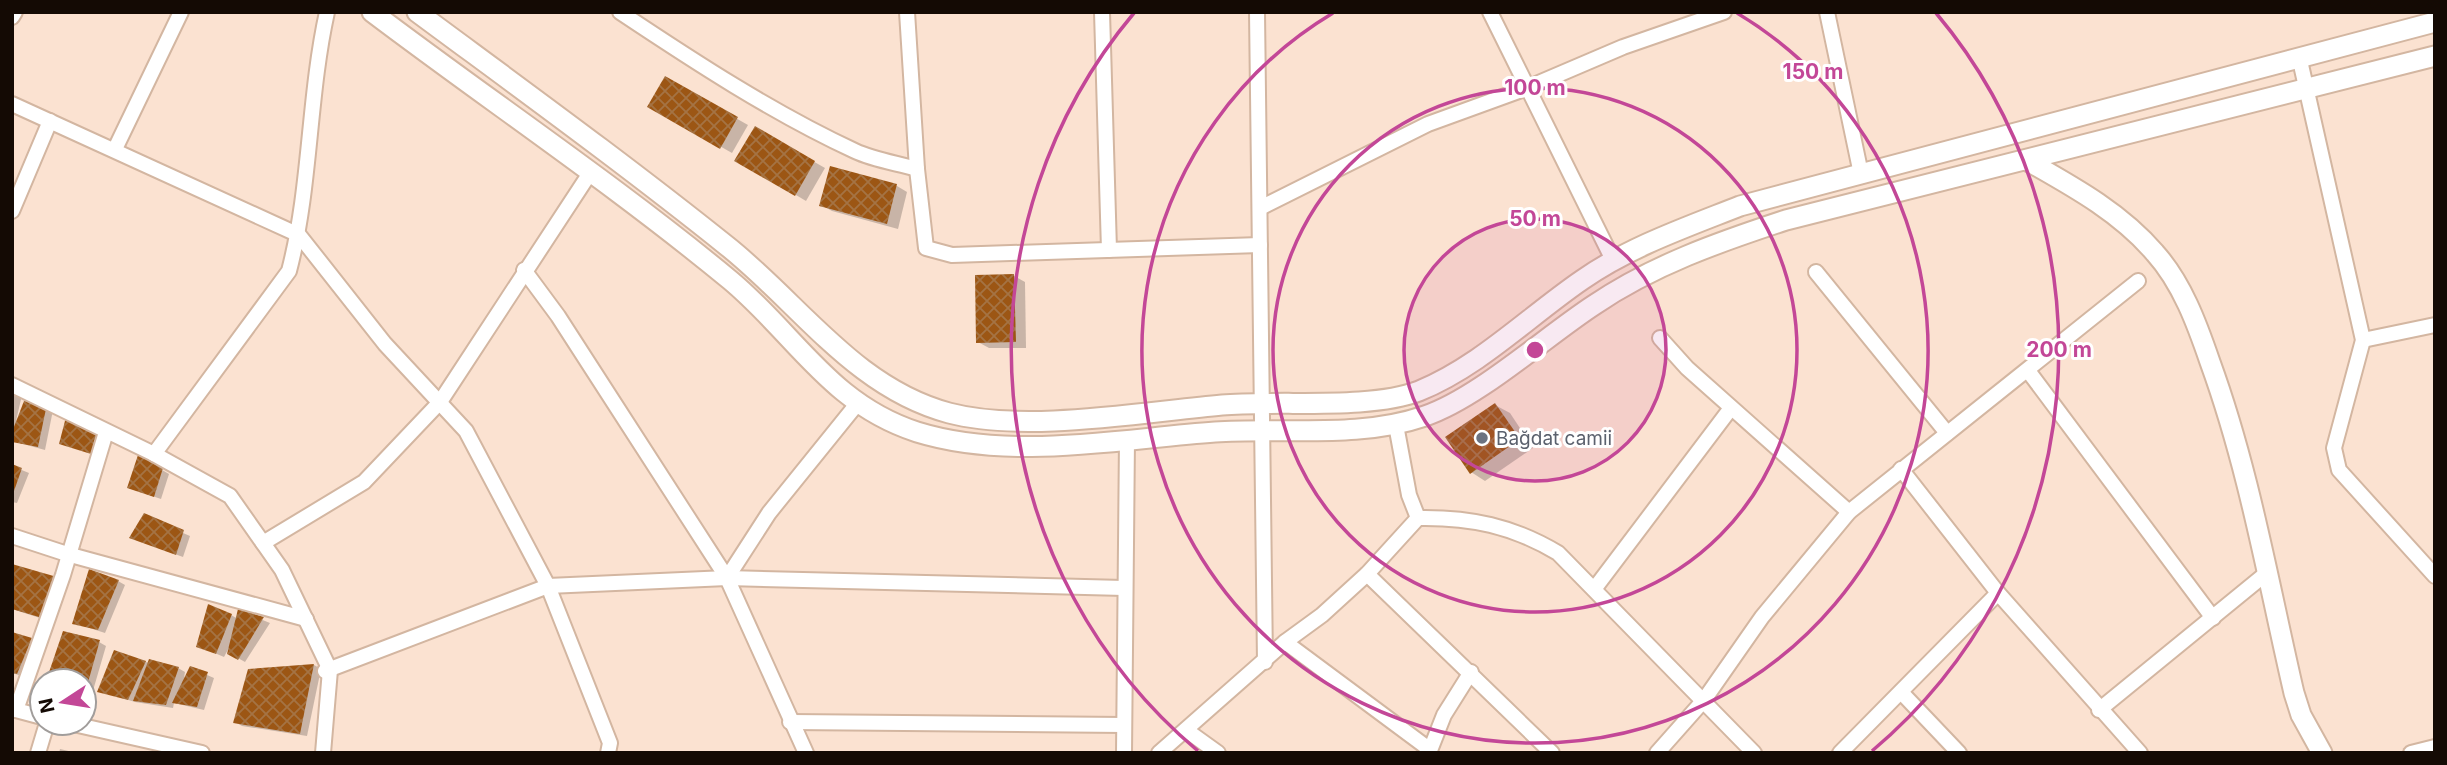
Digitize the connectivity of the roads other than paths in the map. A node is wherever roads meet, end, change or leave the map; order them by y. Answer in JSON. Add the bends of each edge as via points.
{"nodes":[{"id":1,"x":15,"y":12,"type":"edge"},
{"id":2,"x":181,"y":12,"type":"edge"},
{"id":3,"x":327,"y":12,"type":"edge"},
{"id":4,"x":372,"y":12,"type":"edge"},
{"id":5,"x":417,"y":12,"type":"edge"},
{"id":6,"x":620,"y":12,"type":"edge"},
{"id":7,"x":907,"y":12,"type":"edge"},
{"id":8,"x":1102,"y":12,"type":"edge"},
{"id":9,"x":1257,"y":12,"type":"edge"},
{"id":10,"x":1490,"y":12,"type":"edge"},
{"id":11,"x":1724,"y":12,"type":"edge"},
{"id":12,"x":1827,"y":12,"type":"edge"},
{"id":13,"x":12,"y":18,"type":"edge"},
{"id":14,"x":2435,"y":22,"type":"edge"},
{"id":15,"x":2299,"y":56,"type":"junction"},
{"id":16,"x":2435,"y":56,"type":"edge"},
{"id":17,"x":1528,"y":88,"type":"junction"},
{"id":18,"x":2305,"y":89,"type":"junction"},
{"id":19,"x":12,"y":104,"type":"edge"},
{"id":20,"x":50,"y":121,"type":"junction"},
{"id":21,"x":115,"y":149,"type":"junction"},
{"id":22,"x":2026,"y":160,"type":"junction"},
{"id":23,"x":917,"y":169,"type":"junction"},
{"id":24,"x":590,"y":173,"type":"junction"},
{"id":25,"x":1861,"y":174,"type":"junction"},
{"id":26,"x":1260,"y":208,"type":"junction"},
{"id":27,"x":12,"y":211,"type":"edge"},
{"id":28,"x":299,"y":235,"type":"junction"},
{"id":29,"x":1260,"y":245,"type":"junction"},
{"id":30,"x":1109,"y":250,"type":"junction"},
{"id":31,"x":1614,"y":262,"type":"junction"},
{"id":32,"x":524,"y":270,"type":"junction"},
{"id":33,"x":1816,"y":272,"type":"dead end"},
{"id":34,"x":2138,"y":281,"type":"dead end"},
{"id":35,"x":2435,"y":325,"type":"edge"},
{"id":36,"x":1660,"y":338,"type":"dead end"},
{"id":37,"x":2363,"y":340,"type":"junction"},
{"id":38,"x":2029,"y":372,"type":"junction"},
{"id":39,"x":12,"y":385,"type":"edge"},
{"id":40,"x":1262,"y":401,"type":"junction"},
{"id":41,"x":440,"y":402,"type":"junction"},
{"id":42,"x":857,"y":404,"type":"junction"},
{"id":43,"x":1731,"y":408,"type":"junction"},
{"id":44,"x":1396,"y":425,"type":"junction"},
{"id":45,"x":1262,"y":431,"type":"junction"},
{"id":46,"x":106,"y":432,"type":"junction"},
{"id":47,"x":1947,"y":433,"type":"junction"},
{"id":48,"x":1127,"y":439,"type":"junction"},
{"id":49,"x":154,"y":454,"type":"junction"},
{"id":50,"x":1900,"y":469,"type":"junction"},
{"id":51,"x":1849,"y":512,"type":"junction"},
{"id":52,"x":1418,"y":518,"type":"junction"},
{"id":53,"x":12,"y":536,"type":"edge"},
{"id":54,"x":263,"y":543,"type":"junction"},
{"id":55,"x":67,"y":554,"type":"junction"},
{"id":56,"x":2268,"y":572,"type":"junction"},
{"id":57,"x":1367,"y":574,"type":"junction"},
{"id":58,"x":2435,"y":576,"type":"edge"},
{"id":59,"x":727,"y":579,"type":"junction"},
{"id":60,"x":548,"y":586,"type":"junction"},
{"id":61,"x":1124,"y":588,"type":"junction"},
{"id":62,"x":1595,"y":588,"type":"junction"},
{"id":63,"x":1998,"y":593,"type":"junction"},
{"id":64,"x":2213,"y":618,"type":"junction"},
{"id":65,"x":306,"y":619,"type":"junction"},
{"id":66,"x":1285,"y":642,"type":"junction"},
{"id":67,"x":1265,"y":662,"type":"junction"},
{"id":68,"x":328,"y":671,"type":"junction"},
{"id":69,"x":1471,"y":672,"type":"junction"},
{"id":70,"x":1901,"y":692,"type":"junction"},
{"id":71,"x":1704,"y":699,"type":"junction"},
{"id":72,"x":14,"y":710,"type":"edge"},
{"id":73,"x":2099,"y":710,"type":"junction"},
{"id":74,"x":790,"y":722,"type":"junction"},
{"id":75,"x":1124,"y":725,"type":"junction"},
{"id":76,"x":98,"y":730,"type":"edge"},
{"id":77,"x":1186,"y":730,"type":"junction"},
{"id":78,"x":2435,"y":747,"type":"edge"},
{"id":79,"x":1429,"y":751,"type":"edge"},
{"id":80,"x":2316,"y":751,"type":"edge"},
{"id":81,"x":202,"y":753,"type":"edge"},
{"id":82,"x":323,"y":753,"type":"edge"},
{"id":83,"x":608,"y":753,"type":"edge"},
{"id":84,"x":806,"y":753,"type":"edge"},
{"id":85,"x":1124,"y":753,"type":"edge"},
{"id":86,"x":1159,"y":753,"type":"edge"},
{"id":87,"x":1217,"y":753,"type":"edge"},
{"id":88,"x":1552,"y":753,"type":"edge"},
{"id":89,"x":1657,"y":753,"type":"edge"},
{"id":90,"x":1754,"y":753,"type":"edge"},
{"id":91,"x":1840,"y":753,"type":"edge"},
{"id":92,"x":1959,"y":753,"type":"edge"},
{"id":93,"x":2140,"y":753,"type":"edge"},
{"id":94,"x":2411,"y":753,"type":"edge"}],
"edges":[{"from":1,"to":13,"type":"street"},
{"from":2,"to":21,"type":"street"},
{"from":3,"to":28,"type":"street","via":[[318,55]]},
{"from":4,"to":24,"type":"main road"},
{"from":5,"to":40,"type":"main road","via":[[730,248],[840,352],[911,400],[951,414],[1016,421]]},
{"from":6,"to":23,"type":"street","via":[[692,60],[845,146]]},
{"from":7,"to":23,"type":"street"},
{"from":8,"to":30,"type":"street"},
{"from":9,"to":26,"type":"street"},
{"from":10,"to":17,"type":"street"},
{"from":11,"to":17,"type":"street","via":[[1623,47]]},
{"from":12,"to":25,"type":"street"},
{"from":14,"to":15,"type":"main road"},
{"from":15,"to":18,"type":"street"},
{"from":15,"to":25,"type":"main road"},
{"from":16,"to":18,"type":"main road"},
{"from":17,"to":26,"type":"street","via":[[1428,124]]},
{"from":17,"to":31,"type":"street"},
{"from":18,"to":22,"type":"main road"},
{"from":18,"to":37,"type":"street"},
{"from":19,"to":20,"type":"street"},
{"from":20,"to":21,"type":"street"},
{"from":20,"to":27,"type":"street"},
{"from":21,"to":28,"type":"street"},
{"from":22,"to":44,"type":"main road","via":[[1786,220],[1670,262],[1593,305],[1447,407]]},
{"from":22,"to":56,"type":"main road","via":[[2137,232],[2176,284],[2194,318],[2229,413]]},
{"from":23,"to":30,"type":"street","via":[[926,248],[952,255]]},
{"from":24,"to":32,"type":"street"},
{"from":24,"to":42,"type":"main road","via":[[730,281],[823,376]]},
{"from":25,"to":31,"type":"main road","via":[[1740,206],[1663,236]]},
{"from":26,"to":29,"type":"street"},
{"from":28,"to":41,"type":"street","via":[[385,344]]},
{"from":28,"to":49,"type":"street","via":[[289,271]]},
{"from":29,"to":30,"type":"street"},
{"from":29,"to":40,"type":"street"},
{"from":31,"to":40,"type":"main road","via":[[1586,277],[1458,372],[1413,393],[1363,400]]},
{"from":32,"to":41,"type":"street"},
{"from":32,"to":59,"type":"street"},
{"from":33,"to":47,"type":"street"},
{"from":34,"to":38,"type":"street"},
{"from":35,"to":37,"type":"street"},
{"from":36,"to":43,"type":"street"},
{"from":37,"to":58,"type":"street","via":[[2334,448],[2339,470]]},
{"from":38,"to":47,"type":"street"},
{"from":38,"to":64,"type":"street"},
{"from":39,"to":46,"type":"street"},
{"from":40,"to":45,"type":"street"},
{"from":41,"to":54,"type":"street","via":[[364,482]]},
{"from":41,"to":60,"type":"street","via":[[466,431]]},
{"from":42,"to":48,"type":"main road","via":[[915,431],[977,444]]},
{"from":42,"to":59,"type":"street","via":[[769,513]]},
{"from":43,"to":51,"type":"street"},
{"from":43,"to":62,"type":"street"},
{"from":44,"to":45,"type":"main road"},
{"from":44,"to":52,"type":"street"},
{"from":45,"to":48,"type":"main road"},
{"from":45,"to":67,"type":"street"},
{"from":46,"to":49,"type":"street"},
{"from":46,"to":55,"type":"street"},
{"from":47,"to":50,"type":"street"},
{"from":48,"to":61,"type":"street"},
{"from":49,"to":54,"type":"street","via":[[230,496]]},
{"from":50,"to":51,"type":"street"},
{"from":50,"to":63,"type":"street"},
{"from":51,"to":71,"type":"street","via":[[1762,617]]},
{"from":52,"to":57,"type":"street"},
{"from":52,"to":62,"type":"street","via":[[1456,517],[1529,535],[1558,553]]},
{"from":53,"to":55,"type":"street"},
{"from":54,"to":65,"type":"street"},
{"from":55,"to":65,"type":"street"},
{"from":55,"to":72,"type":"street"},
{"from":56,"to":64,"type":"street"},
{"from":56,"to":80,"type":"main road","via":[[2294,693]]},
{"from":57,"to":66,"type":"street"},
{"from":57,"to":69,"type":"street"},
{"from":59,"to":60,"type":"street"},
{"from":59,"to":61,"type":"street"},
{"from":59,"to":74,"type":"street"},
{"from":60,"to":68,"type":"street"},
{"from":60,"to":83,"type":"street","via":[[610,743]]},
{"from":61,"to":75,"type":"street"},
{"from":62,"to":71,"type":"street"},
{"from":63,"to":70,"type":"street"},
{"from":63,"to":73,"type":"street"},
{"from":64,"to":73,"type":"street"},
{"from":65,"to":68,"type":"street"},
{"from":66,"to":67,"type":"street"},
{"from":66,"to":79,"type":"street"},
{"from":67,"to":77,"type":"street"},
{"from":68,"to":82,"type":"street"},
{"from":69,"to":79,"type":"street","via":[[1444,715]]},
{"from":69,"to":88,"type":"street"},
{"from":70,"to":91,"type":"street"},
{"from":70,"to":92,"type":"street"},
{"from":71,"to":89,"type":"street"},
{"from":71,"to":90,"type":"street"},
{"from":73,"to":93,"type":"street"},
{"from":74,"to":75,"type":"street"},
{"from":74,"to":84,"type":"street"},
{"from":75,"to":85,"type":"street"},
{"from":76,"to":81,"type":"street"},
{"from":77,"to":86,"type":"street"},
{"from":77,"to":87,"type":"street"},
{"from":78,"to":94,"type":"street"}]}
